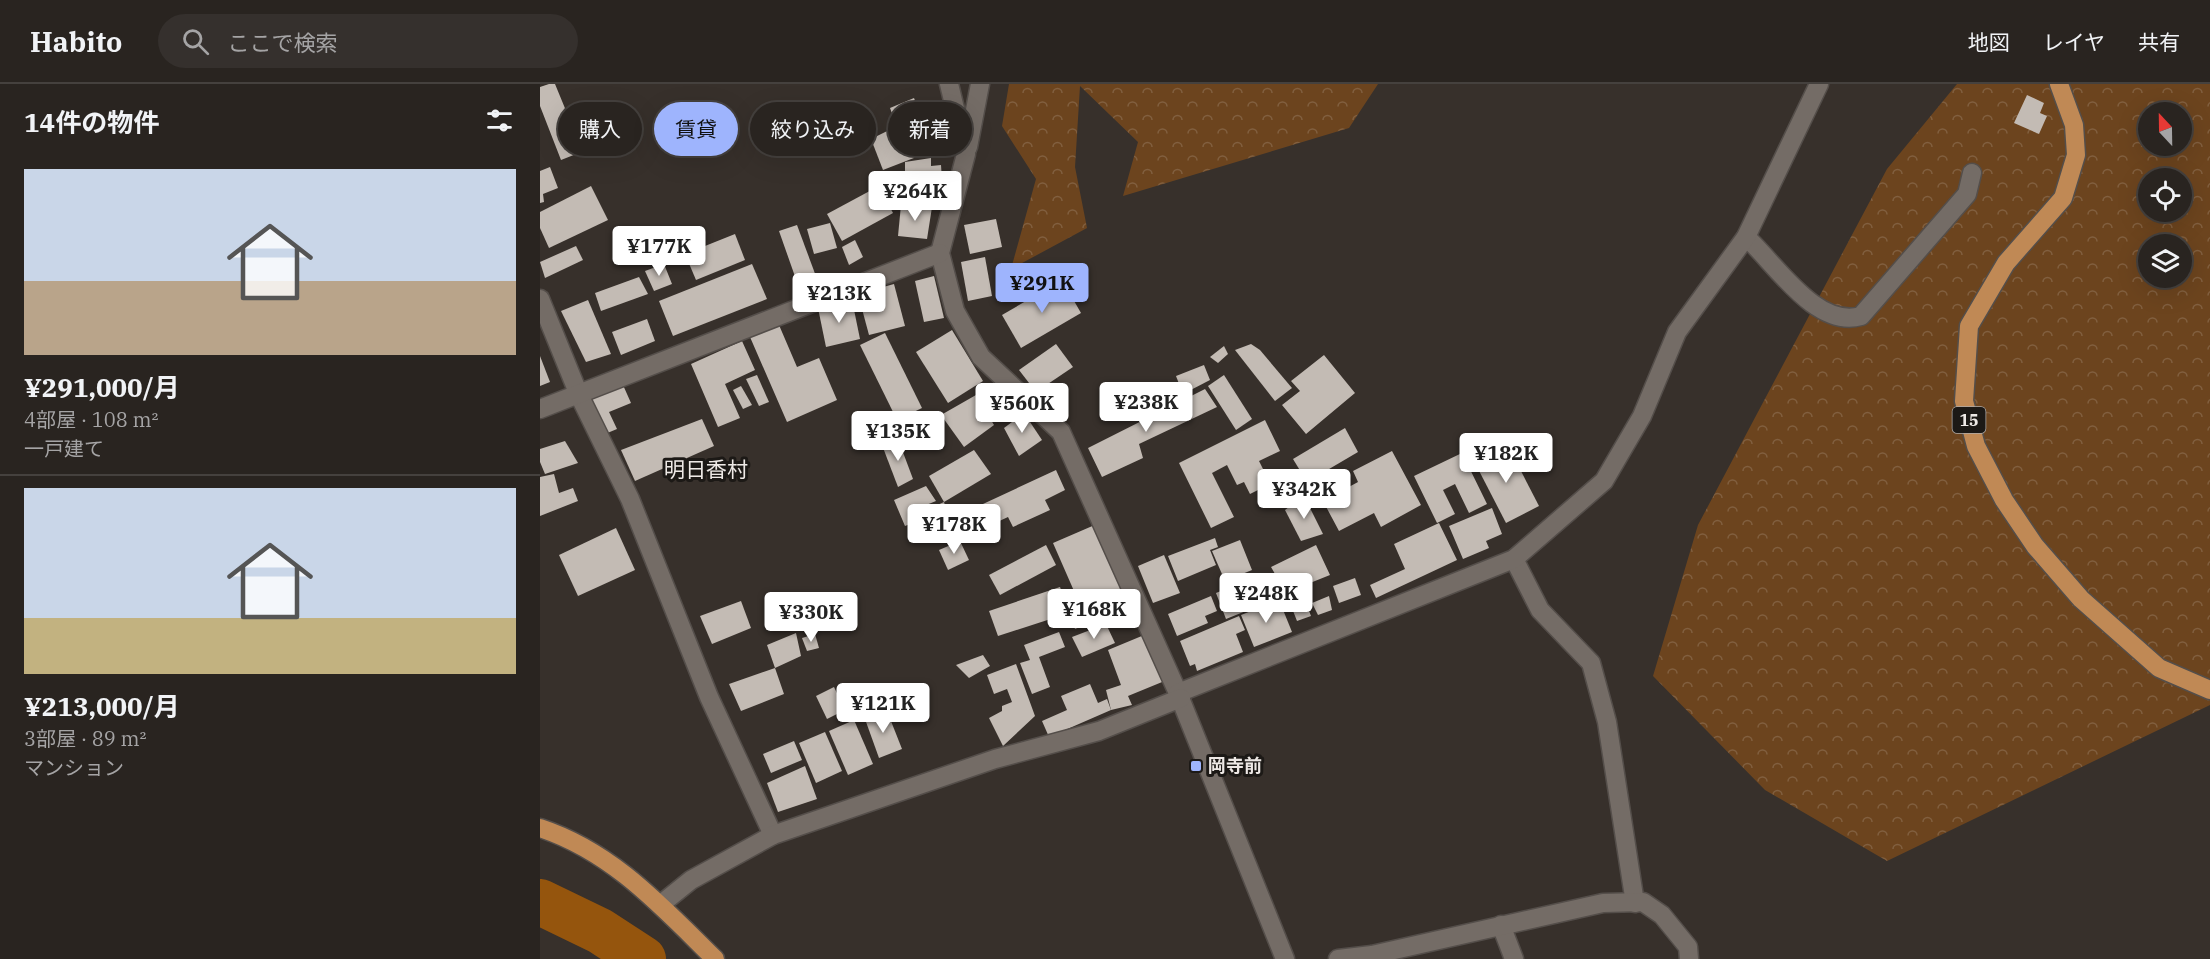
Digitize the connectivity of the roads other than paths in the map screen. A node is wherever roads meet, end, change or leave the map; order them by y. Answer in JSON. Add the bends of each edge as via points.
{"nodes":[{"id":1,"x":949,"y":84,"type":"edge"},
{"id":2,"x":980,"y":84,"type":"edge"},
{"id":3,"x":1819,"y":84,"type":"edge"},
{"id":4,"x":2059,"y":84,"type":"edge"},
{"id":5,"x":953,"y":102,"type":"edge"},
{"id":6,"x":972,"y":124,"type":"edge"},
{"id":7,"x":965,"y":156,"type":"edge"},
{"id":8,"x":1972,"y":173,"type":"dead end"},
{"id":9,"x":1746,"y":237,"type":"junction"},
{"id":10,"x":940,"y":253,"type":"junction"},
{"id":11,"x":540,"y":299,"type":"edge"},
{"id":12,"x":579,"y":395,"type":"junction"},
{"id":13,"x":540,"y":409,"type":"edge"},
{"id":14,"x":1514,"y":559,"type":"junction"},
{"id":15,"x":2210,"y":690,"type":"edge"},
{"id":16,"x":1179,"y":695,"type":"junction"},
{"id":17,"x":540,"y":828,"type":"edge"},
{"id":18,"x":773,"y":835,"type":"junction"},
{"id":19,"x":1635,"y":903,"type":"junction"},
{"id":20,"x":660,"y":905,"type":"junction"},
{"id":21,"x":1501,"y":925,"type":"junction"},
{"id":22,"x":715,"y":959,"type":"edge"},
{"id":23,"x":1285,"y":959,"type":"edge"},
{"id":24,"x":1338,"y":959,"type":"edge"},
{"id":25,"x":1514,"y":959,"type":"edge"},
{"id":26,"x":1689,"y":959,"type":"edge"}],
"edges":[{"from":1,"to":5,"type":"street"},
{"from":2,"to":6,"type":"street"},
{"from":3,"to":9,"type":"street"},
{"from":4,"to":15,"type":"main road","number":"15","via":[[2074,125],[2076,155],[2063,198],[2006,263],[1969,326],[1964,401],[1976,446],[2004,500],[2035,546],[2081,598],[2159,668]]},
{"from":7,"to":10,"type":"street"},
{"from":8,"to":9,"type":"street","via":[[1967,194],[1861,316],[1848,320],[1828,312],[1791,287]]},
{"from":9,"to":14,"type":"street","via":[[1677,332],[1642,416],[1604,480]]},
{"from":10,"to":12,"type":"street"},
{"from":10,"to":16,"type":"street","via":[[955,311],[981,357],[1061,432]]},
{"from":11,"to":12,"type":"street"},
{"from":12,"to":13,"type":"street"},
{"from":12,"to":18,"type":"street","via":[[630,499],[709,697]]},
{"from":14,"to":16,"type":"street"},
{"from":14,"to":19,"type":"street","via":[[1540,610],[1591,663],[1607,722]]},
{"from":16,"to":18,"type":"street","via":[[1100,731],[995,759]]},
{"from":16,"to":23,"type":"street"},
{"from":17,"to":20,"type":"main road","via":[[565,836],[634,879]]},
{"from":18,"to":20,"type":"street","via":[[691,880]]},
{"from":19,"to":21,"type":"street","via":[[1603,903]]},
{"from":19,"to":26,"type":"street","via":[[1643,902],[1662,915],[1688,947]]},
{"from":20,"to":22,"type":"main road"},
{"from":21,"to":24,"type":"street","via":[[1372,955]]},
{"from":21,"to":25,"type":"street"}]}
